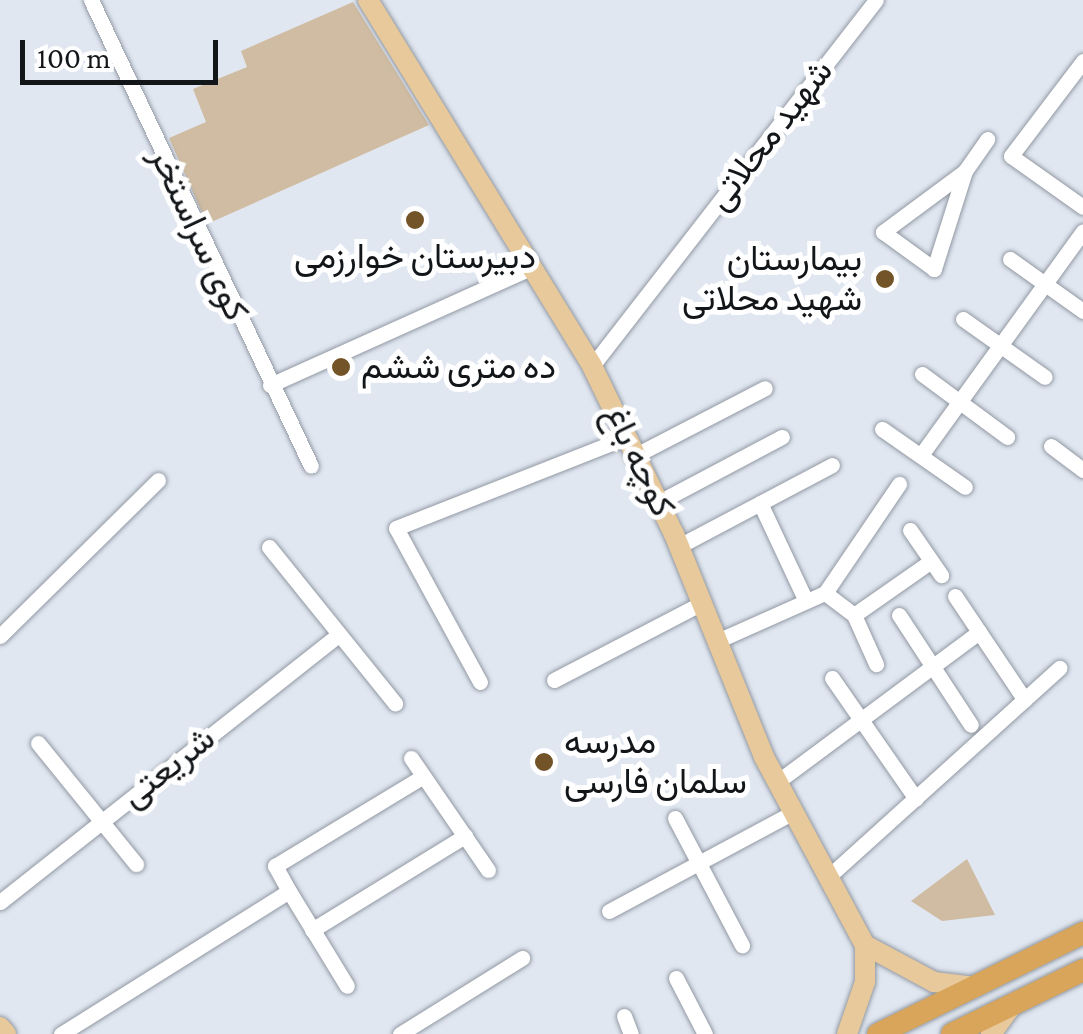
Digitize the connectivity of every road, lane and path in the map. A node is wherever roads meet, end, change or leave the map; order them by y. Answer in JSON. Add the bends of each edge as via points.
{"nodes":[{"id":1,"x":91,"y":0,"type":"edge"},
{"id":2,"x":368,"y":0,"type":"edge"},
{"id":3,"x":876,"y":0,"type":"edge"},
{"id":4,"x":1083,"y":61,"type":"edge"},
{"id":5,"x":987,"y":139,"type":"dead end"},
{"id":6,"x":965,"y":170,"type":"junction"},
{"id":7,"x":1083,"y":207,"type":"edge"},
{"id":8,"x":1083,"y":230,"type":"edge"},
{"id":9,"x":1010,"y":259,"type":"dead end"},
{"id":10,"x":532,"y":267,"type":"junction"},
{"id":11,"x":1045,"y":282,"type":"junction"},
{"id":12,"x":1083,"y":311,"type":"edge"},
{"id":13,"x":964,"y":319,"type":"dead end"},
{"id":14,"x":1000,"y":345,"type":"junction"},
{"id":15,"x":592,"y":366,"type":"junction"},
{"id":16,"x":922,"y":374,"type":"dead end"},
{"id":17,"x":1046,"y":378,"type":"dead end"},
{"id":18,"x":270,"y":385,"type":"junction"},
{"id":19,"x":765,"y":388,"type":"dead end"},
{"id":20,"x":959,"y":401,"type":"junction"},
{"id":21,"x":882,"y":429,"type":"dead end"},
{"id":22,"x":1007,"y":436,"type":"dead end"},
{"id":23,"x":782,"y":437,"type":"dead end"},
{"id":24,"x":632,"y":446,"type":"junction"},
{"id":25,"x":1051,"y":446,"type":"dead end"},
{"id":26,"x":920,"y":455,"type":"junction"},
{"id":27,"x":832,"y":465,"type":"dead end"},
{"id":28,"x":311,"y":466,"type":"dead end"},
{"id":29,"x":1083,"y":470,"type":"edge"},
{"id":30,"x":158,"y":480,"type":"dead end"},
{"id":31,"x":899,"y":484,"type":"dead end"},
{"id":32,"x":965,"y":487,"type":"dead end"},
{"id":33,"x":659,"y":502,"type":"junction"},
{"id":34,"x":760,"y":504,"type":"junction"},
{"id":35,"x":910,"y":530,"type":"dead end"},
{"id":36,"x":679,"y":546,"type":"junction"},
{"id":37,"x":269,"y":547,"type":"dead end"},
{"id":38,"x":825,"y":593,"type":"junction"},
{"id":39,"x":955,"y":596,"type":"dead end"},
{"id":40,"x":806,"y":601,"type":"junction"},
{"id":41,"x":702,"y":603,"type":"junction"},
{"id":42,"x":854,"y":615,"type":"junction"},
{"id":43,"x":899,"y":615,"type":"dead end"},
{"id":44,"x":979,"y":632,"type":"junction"},
{"id":45,"x":340,"y":634,"type":"junction"},
{"id":46,"x":0,"y":636,"type":"edge"},
{"id":47,"x":717,"y":641,"type":"junction"},
{"id":48,"x":876,"y":664,"type":"dead end"},
{"id":49,"x":933,"y":667,"type":"junction"},
{"id":50,"x":1058,"y":668,"type":"dead end"},
{"id":51,"x":832,"y":678,"type":"dead end"},
{"id":52,"x":554,"y":680,"type":"dead end"},
{"id":53,"x":480,"y":682,"type":"dead end"},
{"id":54,"x":1025,"y":700,"type":"junction"},
{"id":55,"x":395,"y":703,"type":"dead end"},
{"id":56,"x":860,"y":720,"type":"junction"},
{"id":57,"x":971,"y":725,"type":"dead end"},
{"id":58,"x":38,"y":743,"type":"dead end"},
{"id":59,"x":410,"y":758,"type":"dead end"},
{"id":60,"x":422,"y":777,"type":"junction"},
{"id":61,"x":777,"y":782,"type":"junction"},
{"id":62,"x":916,"y":799,"type":"junction"},
{"id":63,"x":794,"y":812,"type":"junction"},
{"id":64,"x":102,"y":818,"type":"junction"},
{"id":65,"x":675,"y":818,"type":"dead end"},
{"id":66,"x":464,"y":836,"type":"junction"},
{"id":67,"x":698,"y":863,"type":"junction"},
{"id":68,"x":136,"y":864,"type":"dead end"},
{"id":69,"x":488,"y":870,"type":"dead end"},
{"id":70,"x":828,"y":877,"type":"junction"},
{"id":71,"x":289,"y":890,"type":"junction"},
{"id":72,"x":0,"y":902,"type":"edge"},
{"id":73,"x":610,"y":911,"type":"dead end"},
{"id":74,"x":312,"y":930,"type":"junction"},
{"id":75,"x":1083,"y":934,"type":"edge"},
{"id":76,"x":742,"y":945,"type":"dead end"},
{"id":77,"x":865,"y":945,"type":"junction"},
{"id":78,"x":522,"y":958,"type":"dead end"},
{"id":79,"x":1083,"y":970,"type":"edge"},
{"id":80,"x":676,"y":978,"type":"dead end"},
{"id":81,"x":347,"y":986,"type":"dead end"},
{"id":82,"x":975,"y":987,"type":"junction"},
{"id":83,"x":1012,"y":1005,"type":"junction"},
{"id":84,"x":624,"y":1016,"type":"dead end"},
{"id":85,"x":0,"y":1027,"type":"edge"},
{"id":86,"x":6,"y":1034,"type":"edge"},
{"id":87,"x":61,"y":1034,"type":"edge"},
{"id":88,"x":400,"y":1034,"type":"edge"},
{"id":89,"x":631,"y":1034,"type":"edge"},
{"id":90,"x":706,"y":1034,"type":"edge"},
{"id":91,"x":847,"y":1034,"type":"edge"},
{"id":92,"x":878,"y":1034,"type":"edge"},
{"id":93,"x":952,"y":1034,"type":"edge"},
{"id":94,"x":990,"y":1034,"type":"edge"}],
"edges":[{"from":1,"to":18,"type":"street","name":"کوی سراستخر"},
{"from":2,"to":10,"type":"main road","name":"کوچه باغ"},
{"from":3,"to":15,"type":"street","name":"شهید محلاتی"},
{"from":4,"to":7,"type":"street","via":[[1012,156]]},
{"from":5,"to":6,"type":"street"},
{"from":6,"to":6,"type":"street","via":[[883,232],[934,269],[950,220]]},
{"from":8,"to":11,"type":"street"},
{"from":9,"to":11,"type":"street"},
{"from":10,"to":15,"type":"main road","name":"کوچه باغ"},
{"from":10,"to":18,"type":"street"},
{"from":11,"to":12,"type":"street"},
{"from":11,"to":14,"type":"street"},
{"from":13,"to":14,"type":"street"},
{"from":14,"to":17,"type":"street"},
{"from":14,"to":20,"type":"street"},
{"from":15,"to":24,"type":"main road","name":"کوچه باغ"},
{"from":16,"to":20,"type":"street"},
{"from":18,"to":28,"type":"street","name":"کوی سراستخر"},
{"from":19,"to":24,"type":"street"},
{"from":20,"to":22,"type":"street"},
{"from":20,"to":26,"type":"street"},
{"from":21,"to":26,"type":"street"},
{"from":23,"to":33,"type":"street"},
{"from":24,"to":33,"type":"main road","name":"کوچه باغ"},
{"from":24,"to":53,"type":"street","via":[[396,528]]},
{"from":25,"to":29,"type":"street"},
{"from":26,"to":32,"type":"street"},
{"from":27,"to":34,"type":"street"},
{"from":30,"to":46,"type":"street"},
{"from":31,"to":38,"type":"street"},
{"from":33,"to":36,"type":"main road","name":"کوچه باغ"},
{"from":34,"to":36,"type":"street"},
{"from":34,"to":40,"type":"street"},
{"from":35,"to":42,"type":"street","via":[[936,568]]},
{"from":36,"to":41,"type":"main road","name":"کوچه باغ"},
{"from":37,"to":45,"type":"street"},
{"from":38,"to":40,"type":"street"},
{"from":38,"to":42,"type":"street"},
{"from":39,"to":44,"type":"street"},
{"from":40,"to":47,"type":"street"},
{"from":41,"to":47,"type":"main road","name":"کوچه باغ"},
{"from":41,"to":52,"type":"street"},
{"from":42,"to":48,"type":"street"},
{"from":43,"to":49,"type":"street"},
{"from":44,"to":49,"type":"street"},
{"from":44,"to":54,"type":"street"},
{"from":45,"to":55,"type":"street"},
{"from":45,"to":64,"type":"street","name":"شریعتی"},
{"from":47,"to":61,"type":"main road","name":"کوچه باغ"},
{"from":49,"to":56,"type":"street"},
{"from":49,"to":57,"type":"street"},
{"from":50,"to":54,"type":"street"},
{"from":51,"to":56,"type":"street"},
{"from":54,"to":62,"type":"street"},
{"from":56,"to":61,"type":"street"},
{"from":56,"to":62,"type":"street"},
{"from":58,"to":64,"type":"street"},
{"from":59,"to":60,"type":"street"},
{"from":60,"to":66,"type":"street"},
{"from":60,"to":71,"type":"street","via":[[275,866]]},
{"from":61,"to":63,"type":"main road","name":"کوچه باغ"},
{"from":62,"to":70,"type":"street"},
{"from":63,"to":67,"type":"street"},
{"from":63,"to":70,"type":"main road","name":"کوچه باغ"},
{"from":64,"to":68,"type":"street"},
{"from":64,"to":72,"type":"street","name":"شریعتی"},
{"from":65,"to":67,"type":"street"},
{"from":66,"to":69,"type":"street"},
{"from":66,"to":74,"type":"street"},
{"from":67,"to":73,"type":"street"},
{"from":67,"to":76,"type":"street"},
{"from":70,"to":77,"type":"main road","name":"کوچه باغ"},
{"from":71,"to":74,"type":"street"},
{"from":71,"to":87,"type":"street"},
{"from":74,"to":81,"type":"street"},
{"from":75,"to":82,"type":"highway"},
{"from":77,"to":82,"type":"main road","via":[[934,982]]},
{"from":77,"to":91,"type":"main road","via":[[866,982]]},
{"from":78,"to":88,"type":"street"},
{"from":79,"to":83,"type":"highway"},
{"from":80,"to":90,"type":"street"},
{"from":82,"to":92,"type":"highway"},
{"from":83,"to":93,"type":"highway"},
{"from":83,"to":94,"type":"main road"},
{"from":84,"to":89,"type":"street"},
{"from":85,"to":86,"type":"main road"}]}
